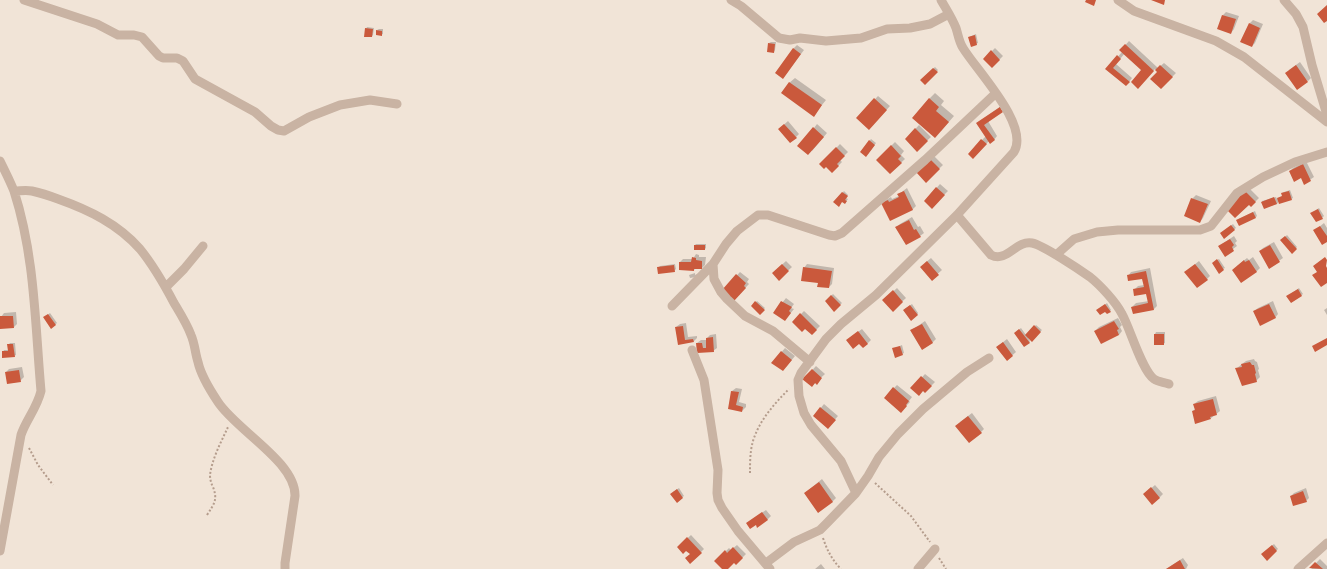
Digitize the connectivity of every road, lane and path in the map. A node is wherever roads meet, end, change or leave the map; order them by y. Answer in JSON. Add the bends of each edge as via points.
{"nodes":[{"id":1,"x":24,"y":0,"type":"edge"},
{"id":2,"x":731,"y":0,"type":"edge"},
{"id":3,"x":942,"y":0,"type":"edge"},
{"id":4,"x":1118,"y":0,"type":"edge"},
{"id":5,"x":1284,"y":0,"type":"edge"},
{"id":6,"x":949,"y":14,"type":"junction"},
{"id":7,"x":996,"y":93,"type":"junction"},
{"id":8,"x":397,"y":104,"type":"dead end"},
{"id":9,"x":1327,"y":115,"type":"edge"},
{"id":10,"x":1327,"y":122,"type":"edge"},
{"id":11,"x":1327,"y":152,"type":"edge"},
{"id":12,"x":0,"y":161,"type":"edge"},
{"id":13,"x":14,"y":191,"type":"junction"},
{"id":14,"x":957,"y":215,"type":"junction"},
{"id":15,"x":203,"y":246,"type":"dead end"},
{"id":16,"x":1056,"y":255,"type":"junction"},
{"id":17,"x":713,"y":264,"type":"junction"},
{"id":18,"x":166,"y":287,"type":"junction"},
{"id":19,"x":672,"y":306,"type":"dead end"},
{"id":20,"x":692,"y":350,"type":"dead end"},
{"id":21,"x":989,"y":358,"type":"dead end"},
{"id":22,"x":810,"y":362,"type":"junction"},
{"id":23,"x":798,"y":380,"type":"junction"},
{"id":24,"x":1169,"y":384,"type":"dead end"},
{"id":25,"x":231,"y":419,"type":"junction"},
{"id":26,"x":21,"y":435,"type":"junction"},
{"id":27,"x":750,"y":473,"type":"dead end"},
{"id":28,"x":868,"y":476,"type":"junction"},
{"id":29,"x":53,"y":485,"type":"dead end"},
{"id":30,"x":856,"y":493,"type":"junction"},
{"id":31,"x":206,"y":515,"type":"dead end"},
{"id":32,"x":820,"y":530,"type":"junction"},
{"id":33,"x":1327,"y":543,"type":"edge"},
{"id":34,"x":935,"y":549,"type":"junction"},
{"id":35,"x":0,"y":551,"type":"edge"},
{"id":36,"x":768,"y":566,"type":"edge"},
{"id":37,"x":285,"y":569,"type":"edge"},
{"id":38,"x":841,"y":569,"type":"edge"},
{"id":39,"x":918,"y":569,"type":"edge"},
{"id":40,"x":946,"y":569,"type":"edge"},
{"id":41,"x":1298,"y":569,"type":"edge"}],
"edges":[{"from":1,"to":8,"type":"street","via":[[97,24],[118,35],[142,37],[160,56],[177,58],[195,79],[255,112],[278,130],[284,131],[309,117],[340,105],[370,100]]},
{"from":2,"to":6,"type":"street","via":[[779,38],[790,40],[800,38],[826,41],[861,38],[886,29],[930,24]]},
{"from":3,"to":6,"type":"street"},
{"from":4,"to":10,"type":"street","via":[[1134,11],[1227,47],[1244,57]]},
{"from":5,"to":9,"type":"street","via":[[1303,27]]},
{"from":6,"to":7,"type":"street","via":[[963,48]]},
{"from":7,"to":14,"type":"street","via":[[1013,122],[1017,146]]},
{"from":7,"to":17,"type":"street","via":[[925,160],[839,235],[829,236],[768,215],[758,215],[730,238]]},
{"from":11,"to":16,"type":"street","via":[[1295,162],[1237,193],[1211,226],[1200,230],[1097,232],[1074,239]]},
{"from":12,"to":13,"type":"street"},
{"from":13,"to":18,"type":"street","via":[[32,191],[49,196],[79,206],[105,220],[140,250]]},
{"from":13,"to":26,"type":"street","via":[[27,240],[32,275],[41,391],[36,407]]},
{"from":14,"to":16,"type":"street","via":[[996,258],[1022,244],[1032,243]]},
{"from":14,"to":22,"type":"street","via":[[826,339]]},
{"from":15,"to":18,"type":"street"},
{"from":16,"to":24,"type":"street","via":[[1091,278],[1109,297],[1122,313],[1150,375],[1155,380]]},
{"from":17,"to":19,"type":"street"},
{"from":17,"to":22,"type":"street","via":[[714,278],[727,299],[745,316],[773,331]]},
{"from":18,"to":25,"type":"street","via":[[192,336],[198,362],[207,384]]},
{"from":20,"to":36,"type":"street","via":[[704,380],[717,464],[718,500],[738,531]]},
{"from":21,"to":28,"type":"street","via":[[967,372],[923,409],[885,449]]},
{"from":22,"to":23,"type":"street"},
{"from":23,"to":27,"type":"path","via":[[772,407],[757,430],[752,443]]},
{"from":23,"to":30,"type":"street","via":[[804,413],[841,461]]},
{"from":25,"to":31,"type":"path","via":[[213,462],[210,482],[216,498]]},
{"from":25,"to":37,"type":"street","via":[[288,472],[294,486],[295,496]]},
{"from":26,"to":29,"type":"path"},
{"from":26,"to":35,"type":"street"},
{"from":28,"to":30,"type":"street"},
{"from":28,"to":34,"type":"path","via":[[911,516]]},
{"from":30,"to":32,"type":"street"},
{"from":32,"to":36,"type":"street","via":[[794,542]]},
{"from":32,"to":38,"type":"path","via":[[827,549]]},
{"from":33,"to":41,"type":"street"},
{"from":34,"to":39,"type":"street"},
{"from":34,"to":40,"type":"path"}]}
